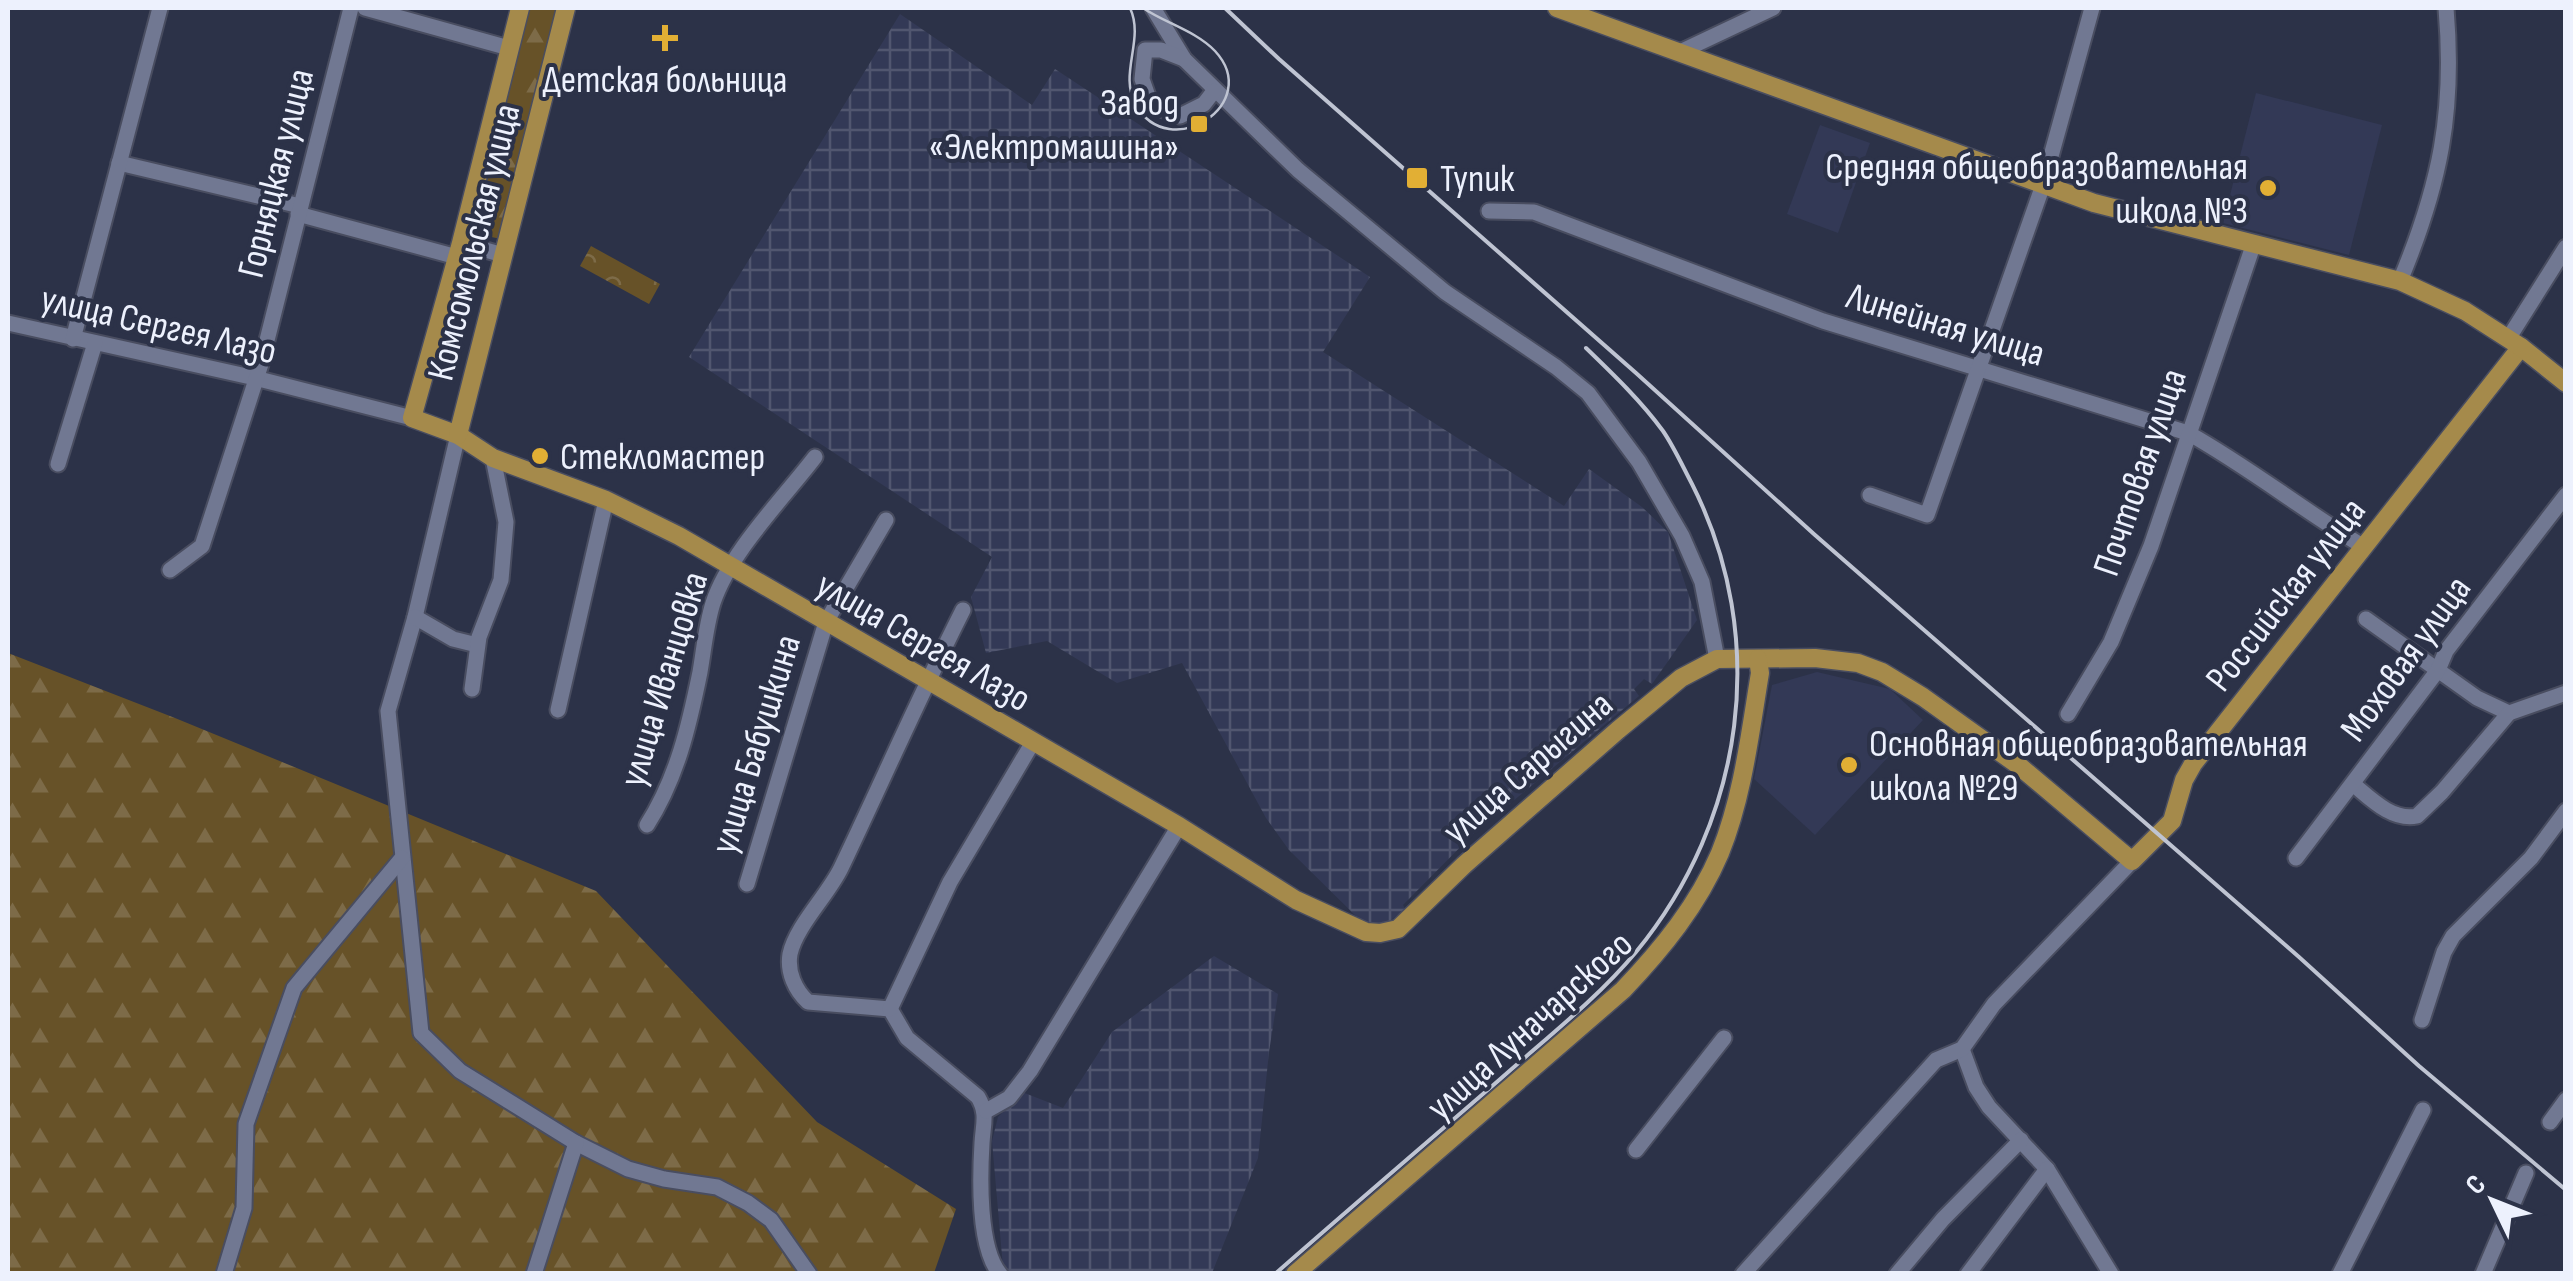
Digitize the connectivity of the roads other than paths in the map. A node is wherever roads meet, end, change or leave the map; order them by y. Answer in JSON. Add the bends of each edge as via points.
{"nodes":[{"id":1,"x":160,"y":8,"type":"edge"},
{"id":2,"x":351,"y":8,"type":"edge"},
{"id":3,"x":365,"y":8,"type":"edge"},
{"id":4,"x":520,"y":8,"type":"edge"},
{"id":5,"x":566,"y":8,"type":"edge"},
{"id":6,"x":1153,"y":8,"type":"edge"},
{"id":7,"x":1557,"y":8,"type":"edge"},
{"id":8,"x":1772,"y":8,"type":"edge"},
{"id":9,"x":2092,"y":8,"type":"edge"},
{"id":10,"x":2446,"y":8,"type":"edge"},
{"id":11,"x":509,"y":48,"type":"junction"},
{"id":12,"x":1680,"y":52,"type":"junction"},
{"id":13,"x":1184,"y":59,"type":"junction"},
{"id":14,"x":1214,"y":91,"type":"junction"},
{"id":15,"x":119,"y":163,"type":"junction"},
{"id":16,"x":2043,"y":186,"type":"junction"},
{"id":17,"x":299,"y":210,"type":"junction"},
{"id":18,"x":1489,"y":211,"type":"dead end"},
{"id":19,"x":2254,"y":242,"type":"junction"},
{"id":20,"x":2566,"y":247,"type":"edge"},
{"id":21,"x":459,"y":250,"type":"junction"},
{"id":22,"x":503,"y":255,"type":"junction"},
{"id":23,"x":2400,"y":280,"type":"junction"},
{"id":24,"x":8,"y":323,"type":"edge"},
{"id":25,"x":73,"y":339,"type":"junction"},
{"id":26,"x":94,"y":343,"type":"junction"},
{"id":27,"x":2514,"y":343,"type":"junction"},
{"id":28,"x":1980,"y":367,"type":"junction"},
{"id":29,"x":254,"y":378,"type":"junction"},
{"id":30,"x":2566,"y":383,"type":"edge"},
{"id":31,"x":412,"y":418,"type":"junction"},
{"id":32,"x":2188,"y":432,"type":"junction"},
{"id":33,"x":458,"y":435,"type":"junction"},
{"id":34,"x":493,"y":458,"type":"junction"},
{"id":35,"x":815,"y":458,"type":"dead end"},
{"id":36,"x":58,"y":464,"type":"dead end"},
{"id":37,"x":1870,"y":495,"type":"dead end"},
{"id":38,"x":2566,"y":495,"type":"edge"},
{"id":39,"x":606,"y":500,"type":"junction"},
{"id":40,"x":886,"y":520,"type":"dead end"},
{"id":41,"x":2364,"y":547,"type":"junction"},
{"id":42,"x":731,"y":566,"type":"junction"},
{"id":43,"x":170,"y":570,"type":"dead end"},
{"id":44,"x":963,"y":610,"type":"dead end"},
{"id":45,"x":415,"y":617,"type":"junction"},
{"id":46,"x":2366,"y":619,"type":"dead end"},
{"id":47,"x":826,"y":622,"type":"junction"},
{"id":48,"x":477,"y":646,"type":"junction"},
{"id":49,"x":1717,"y":659,"type":"junction"},
{"id":50,"x":1758,"y":659,"type":"junction"},
{"id":51,"x":2438,"y":670,"type":"junction"},
{"id":52,"x":927,"y":680,"type":"junction"},
{"id":53,"x":472,"y":689,"type":"dead end"},
{"id":54,"x":2566,"y":693,"type":"edge"},
{"id":55,"x":558,"y":710,"type":"dead end"},
{"id":56,"x":2509,"y":712,"type":"junction"},
{"id":57,"x":2068,"y":714,"type":"dead end"},
{"id":58,"x":1033,"y":742,"type":"junction"},
{"id":59,"x":2353,"y":784,"type":"junction"},
{"id":60,"x":2566,"y":811,"type":"edge"},
{"id":61,"x":647,"y":825,"type":"dead end"},
{"id":62,"x":1178,"y":826,"type":"junction"},
{"id":63,"x":402,"y":858,"type":"junction"},
{"id":64,"x":2296,"y":858,"type":"dead end"},
{"id":65,"x":2132,"y":861,"type":"junction"},
{"id":66,"x":747,"y":884,"type":"dead end"},
{"id":67,"x":1347,"y":926,"type":"joint"},
{"id":68,"x":890,"y":1009,"type":"junction"},
{"id":69,"x":2422,"y":1020,"type":"dead end"},
{"id":70,"x":1724,"y":1038,"type":"dead end"},
{"id":71,"x":1962,"y":1050,"type":"junction"},
{"id":72,"x":2566,"y":1100,"type":"edge"},
{"id":73,"x":986,"y":1110,"type":"junction"},
{"id":74,"x":2422,"y":1110,"type":"dead end"},
{"id":75,"x":2550,"y":1122,"type":"dead end"},
{"id":76,"x":2021,"y":1140,"type":"junction"},
{"id":77,"x":576,"y":1144,"type":"junction"},
{"id":78,"x":1636,"y":1150,"type":"dead end"},
{"id":79,"x":2047,"y":1169,"type":"junction"},
{"id":80,"x":2526,"y":1173,"type":"dead end"},
{"id":81,"x":2108,"y":1272,"type":"edge"},
{"id":82,"x":224,"y":1274,"type":"edge"},
{"id":83,"x":534,"y":1274,"type":"edge"},
{"id":84,"x":809,"y":1274,"type":"edge"},
{"id":85,"x":1000,"y":1274,"type":"edge"},
{"id":86,"x":1295,"y":1274,"type":"edge"},
{"id":87,"x":1743,"y":1274,"type":"edge"},
{"id":88,"x":1898,"y":1274,"type":"edge"},
{"id":89,"x":1968,"y":1274,"type":"edge"},
{"id":90,"x":2340,"y":1274,"type":"edge"},
{"id":91,"x":2483,"y":1274,"type":"edge"}],
"edges":[{"from":1,"to":15,"type":"street"},
{"from":2,"to":17,"type":"street","name":"Горняцкая улица"},
{"from":3,"to":11,"type":"street"},
{"from":4,"to":11,"type":"main road","name":"Комсомольская улица"},
{"from":5,"to":22,"type":"main road","name":"Комсомольская улица"},
{"from":6,"to":13,"type":"street"},
{"from":7,"to":12,"type":"main road"},
{"from":8,"to":12,"type":"street"},
{"from":9,"to":16,"type":"street"},
{"from":10,"to":23,"type":"street","via":[[2445,144]]},
{"from":11,"to":21,"type":"main road","name":"Комсомольская улица"},
{"from":12,"to":16,"type":"main road"},
{"from":13,"to":14,"type":"street"},
{"from":13,"to":14,"type":"street","via":[[1145,50],[1142,79],[1151,105],[1180,116]]},
{"from":14,"to":49,"type":"street","via":[[1445,292],[1588,393],[1631,449],[1682,536],[1702,582]]},
{"from":15,"to":17,"type":"street"},
{"from":15,"to":25,"type":"street"},
{"from":16,"to":19,"type":"main road"},
{"from":16,"to":28,"type":"street"},
{"from":17,"to":21,"type":"street"},
{"from":17,"to":29,"type":"street","name":"Горняцкая улица"},
{"from":18,"to":28,"type":"street","name":"Линейная улица","via":[[1534,212],[1824,320]]},
{"from":19,"to":23,"type":"main road"},
{"from":19,"to":32,"type":"street","name":"Почтовая улица"},
{"from":20,"to":27,"type":"street"},
{"from":21,"to":22,"type":"street"},
{"from":21,"to":31,"type":"main road","name":"Комсомольская улица"},
{"from":22,"to":33,"type":"main road","name":"Комсомольская улица"},
{"from":23,"to":27,"type":"main road"},
{"from":24,"to":25,"type":"street","name":"улица Сергея Лазо"},
{"from":25,"to":26,"type":"street","name":"улица Сергея Лазо"},
{"from":26,"to":29,"type":"street","name":"улица Сергея Лазо"},
{"from":26,"to":36,"type":"street"},
{"from":27,"to":30,"type":"main road"},
{"from":27,"to":41,"type":"main road","name":"Российская улица"},
{"from":28,"to":32,"type":"street","name":"Линейная улица"},
{"from":28,"to":37,"type":"street","via":[[1927,515]]},
{"from":29,"to":31,"type":"street","name":"улица Сергея Лазо"},
{"from":29,"to":43,"type":"street","name":"Горняцкая улица","via":[[202,546]]},
{"from":31,"to":33,"type":"main road","name":"улица Сергея Лазо"},
{"from":32,"to":41,"type":"street","name":"Линейная улица"},
{"from":32,"to":57,"type":"street","name":"Почтовая улица","via":[[2112,642]]},
{"from":33,"to":34,"type":"main road","name":"улица Сергея Лазо"},
{"from":33,"to":45,"type":"street"},
{"from":34,"to":39,"type":"main road","name":"улица Сергея Лазо"},
{"from":34,"to":48,"type":"street","via":[[506,522],[501,580]]},
{"from":35,"to":42,"type":"street","name":"улица Иванцовка"},
{"from":38,"to":51,"type":"street","name":"Моховая улица","via":[[2446,650]]},
{"from":39,"to":42,"type":"main road","name":"улица Сергея Лазо"},
{"from":39,"to":55,"type":"street"},
{"from":40,"to":47,"type":"street","name":"улица Бабушкина"},
{"from":41,"to":65,"type":"main road","name":"Российская улица","via":[[2193,764],[2172,821]]},
{"from":42,"to":47,"type":"main road","name":"улица Сергея Лазо"},
{"from":42,"to":61,"type":"street","name":"улица Иванцовка","via":[[709,617],[678,763]]},
{"from":44,"to":52,"type":"street"},
{"from":45,"to":48,"type":"street"},
{"from":45,"to":63,"type":"street","via":[[388,711]]},
{"from":46,"to":51,"type":"street"},
{"from":47,"to":52,"type":"main road","name":"улица Сергея Лазо"},
{"from":47,"to":66,"type":"street","name":"улица Бабушкина"},
{"from":48,"to":53,"type":"street"},
{"from":49,"to":50,"type":"main road"},
{"from":49,"to":67,"type":"main road","name":"улица Сарыгина","via":[[1618,730],[1398,929],[1380,933]]},
{"from":50,"to":65,"type":"main road","via":[[1815,658],[1882,672],[2018,765]]},
{"from":50,"to":86,"type":"main road","name":"улица Луначарского","via":[[1740,787],[1721,851],[1660,950],[1615,997]]},
{"from":51,"to":56,"type":"street"},
{"from":51,"to":59,"type":"street","name":"Моховая улица"},
{"from":52,"to":58,"type":"main road","name":"улица Сергея Лазо"},
{"from":52,"to":68,"type":"street","via":[[840,871],[789,957],[791,976],[808,1002]]},
{"from":54,"to":56,"type":"street"},
{"from":56,"to":59,"type":"street","via":[[2417,816],[2383,808]]},
{"from":58,"to":62,"type":"main road","name":"улица Сергея Лазо"},
{"from":58,"to":68,"type":"street","via":[[950,882]]},
{"from":59,"to":64,"type":"street","name":"Моховая улица"},
{"from":60,"to":69,"type":"street","via":[[2531,858],[2453,936]]},
{"from":62,"to":67,"type":"main road","name":"улица Сергея Лазо"},
{"from":62,"to":73,"type":"street","via":[[1030,1071],[1008,1098]]},
{"from":63,"to":77,"type":"street","via":[[422,1033],[460,1071]]},
{"from":63,"to":82,"type":"street","via":[[294,988],[246,1124],[244,1208]]},
{"from":65,"to":71,"type":"street","name":"Российская улица","via":[[1994,1004]]},
{"from":68,"to":73,"type":"street","via":[[907,1038]]},
{"from":70,"to":78,"type":"street"},
{"from":71,"to":76,"type":"street","via":[[1989,1107]]},
{"from":71,"to":87,"type":"street","name":"Российская улица","via":[[1936,1060]]},
{"from":72,"to":75,"type":"street"},
{"from":73,"to":85,"type":"street","via":[[981,1185],[986,1240]]},
{"from":74,"to":90,"type":"street"},
{"from":76,"to":79,"type":"street"},
{"from":76,"to":88,"type":"street"},
{"from":77,"to":83,"type":"street"},
{"from":77,"to":84,"type":"street","via":[[628,1168],[717,1187],[748,1203],[771,1220]]},
{"from":79,"to":81,"type":"street"},
{"from":79,"to":89,"type":"street"},
{"from":80,"to":91,"type":"street"}]}
